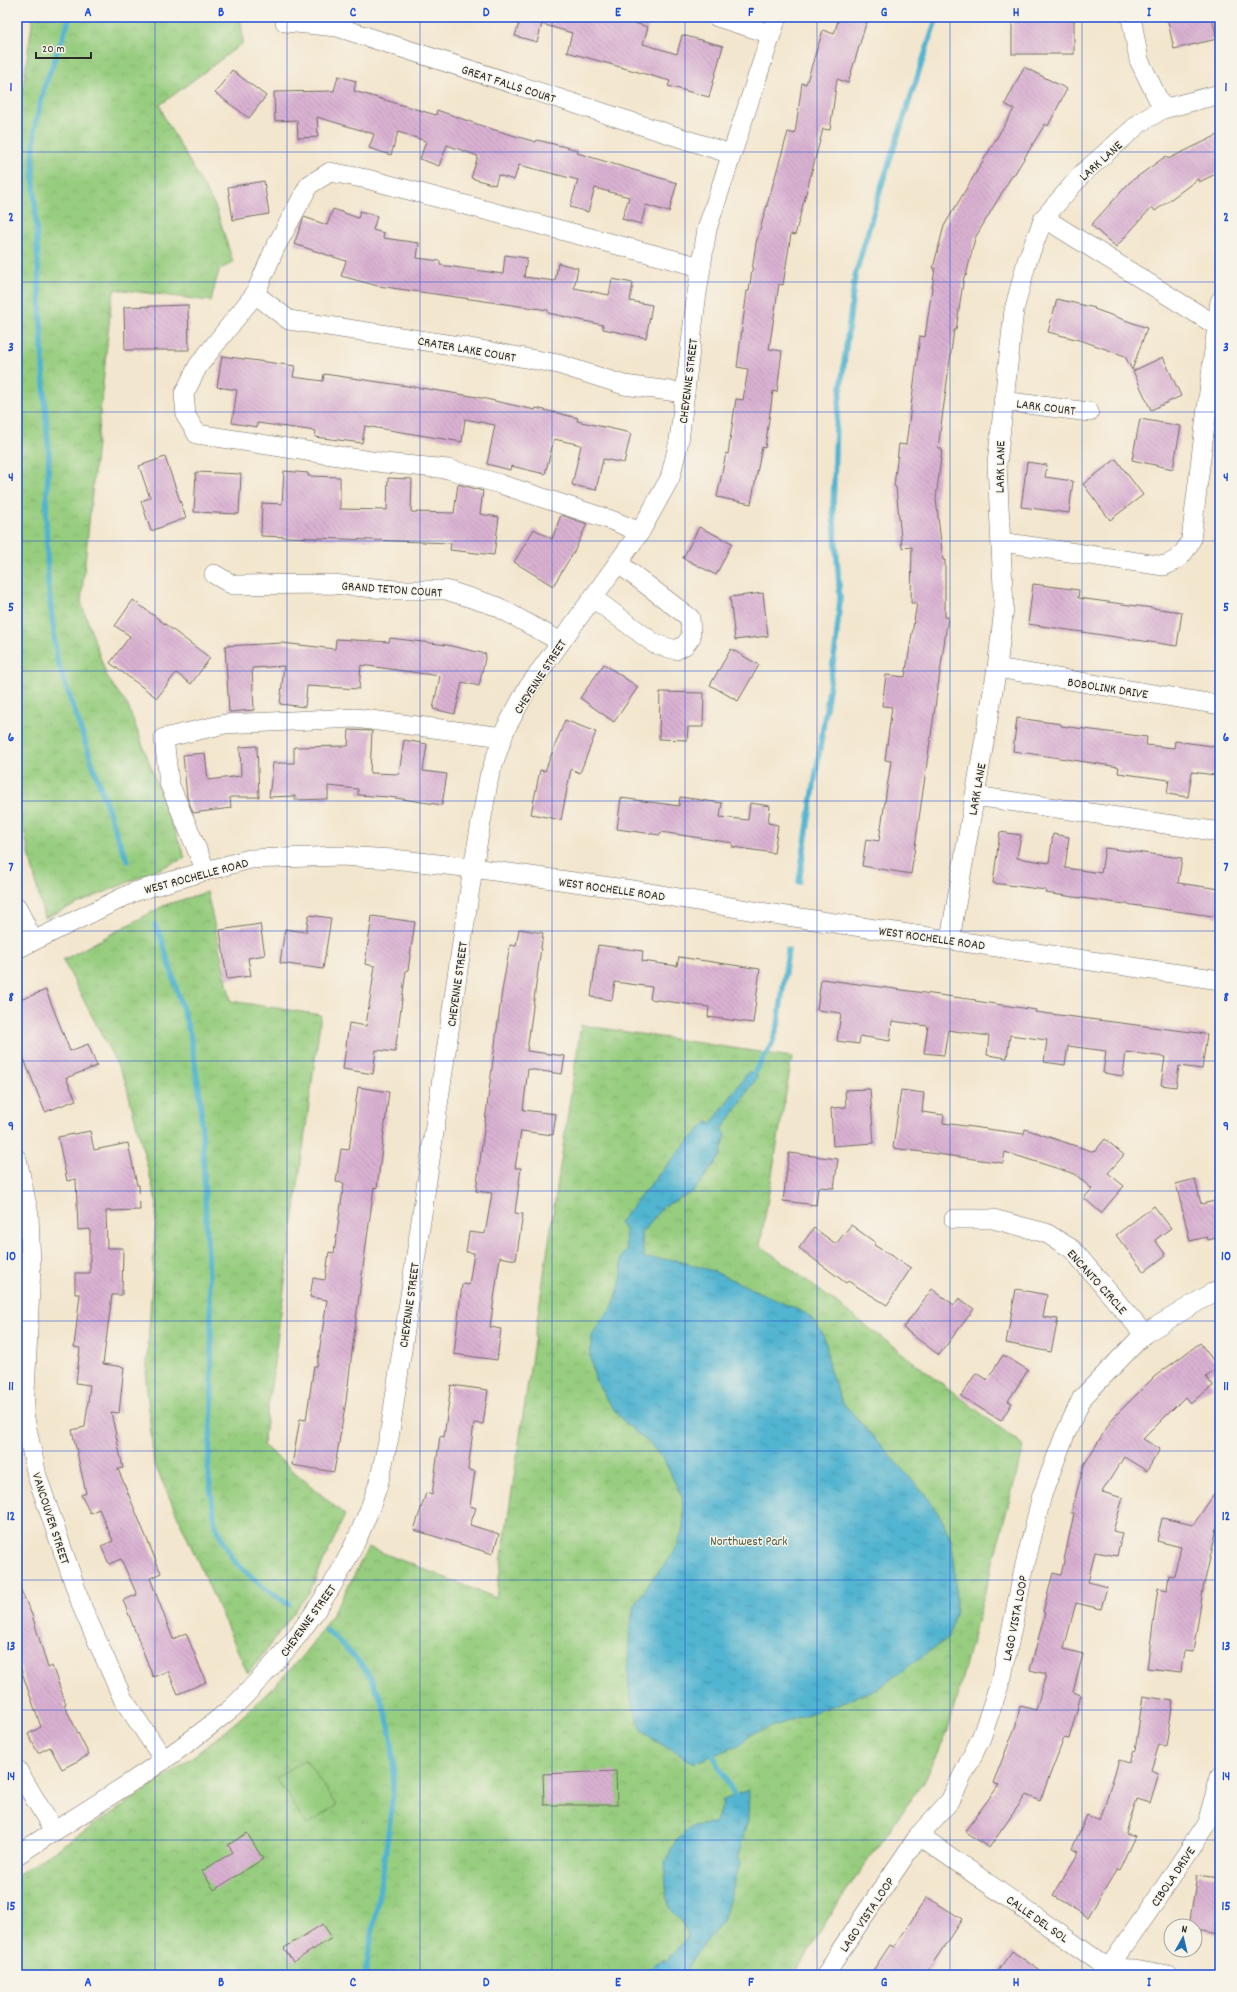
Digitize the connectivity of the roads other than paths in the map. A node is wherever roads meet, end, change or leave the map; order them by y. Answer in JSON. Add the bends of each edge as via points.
{"nodes":[{"id":1,"x":717,"y":17,"type":"edge"},
{"id":2,"x":1130,"y":17,"type":"edge"},
{"id":3,"x":285,"y":22,"type":"dead end"},
{"id":4,"x":774,"y":26,"type":"edge"},
{"id":5,"x":1220,"y":94,"type":"edge"},
{"id":6,"x":1163,"y":109,"type":"junction"},
{"id":7,"x":731,"y":154,"type":"junction"},
{"id":8,"x":1044,"y":218,"type":"junction"},
{"id":9,"x":701,"y":267,"type":"junction"},
{"id":10,"x":255,"y":294,"type":"junction"},
{"id":11,"x":1220,"y":301,"type":"edge"},
{"id":12,"x":1217,"y":326,"type":"junction"},
{"id":13,"x":686,"y":393,"type":"junction"},
{"id":14,"x":1003,"y":401,"type":"junction"},
{"id":15,"x":1089,"y":412,"type":"dead end"},
{"id":16,"x":640,"y":532,"type":"junction"},
{"id":17,"x":1001,"y":542,"type":"junction"},
{"id":18,"x":618,"y":563,"type":"junction"},
{"id":19,"x":214,"y":574,"type":"dead end"},
{"id":20,"x":593,"y":598,"type":"junction"},
{"id":21,"x":561,"y":642,"type":"junction"},
{"id":22,"x":997,"y":668,"type":"junction"},
{"id":23,"x":1220,"y":705,"type":"edge"},
{"id":24,"x":503,"y":736,"type":"junction"},
{"id":25,"x":975,"y":796,"type":"junction"},
{"id":26,"x":1220,"y":832,"type":"edge"},
{"id":27,"x":473,"y":868,"type":"junction"},
{"id":28,"x":206,"y":871,"type":"junction"},
{"id":29,"x":17,"y":907,"type":"edge"},
{"id":30,"x":950,"y":939,"type":"junction"},
{"id":31,"x":25,"y":945,"type":"edge"},
{"id":32,"x":1220,"y":980,"type":"edge"},
{"id":33,"x":17,"y":1159,"type":"edge"},
{"id":34,"x":954,"y":1219,"type":"dead end"},
{"id":35,"x":1220,"y":1291,"type":"edge"},
{"id":36,"x":1144,"y":1334,"type":"junction"},
{"id":37,"x":164,"y":1760,"type":"junction"},
{"id":38,"x":17,"y":1769,"type":"edge"},
{"id":39,"x":1220,"y":1777,"type":"edge"},
{"id":40,"x":54,"y":1831,"type":"junction"},
{"id":41,"x":919,"y":1835,"type":"junction"},
{"id":42,"x":17,"y":1855,"type":"edge"},
{"id":43,"x":1106,"y":1971,"type":"edge"},
{"id":44,"x":826,"y":1975,"type":"edge"},
{"id":45,"x":1168,"y":1975,"type":"edge"}],
"edges":[{"from":1,"to":4,"type":"street"},
{"from":2,"to":6,"type":"street","via":[[1139,60]]},
{"from":3,"to":7,"type":"street","name":"GREAT FALLS COURT","via":[[337,27]]},
{"from":4,"to":7,"type":"street","name":"CHEYENNE STREET"},
{"from":5,"to":6,"type":"street","name":"LARK LANE"},
{"from":6,"to":8,"type":"street","name":"LARK LANE","via":[[1141,122],[1082,173]]},
{"from":7,"to":9,"type":"street","name":"CHEYENNE STREET","via":[[708,229]]},
{"from":8,"to":12,"type":"street"},
{"from":8,"to":14,"type":"street","name":"LARK LANE","via":[[1027,261],[1014,310]]},
{"from":9,"to":10,"type":"street","via":[[367,179],[330,172],[309,185],[275,248]]},
{"from":9,"to":13,"type":"street","name":"CHEYENNE STREET"},
{"from":10,"to":13,"type":"street","name":"CRATER LAKE COURT","via":[[289,320],[558,364],[624,385]]},
{"from":10,"to":16,"type":"street","via":[[198,366],[184,394],[186,416],[197,434],[384,463],[448,469],[611,520]]},
{"from":11,"to":12,"type":"street"},
{"from":12,"to":17,"type":"street","via":[[1191,540],[1184,554],[1164,566]]},
{"from":13,"to":16,"type":"street","name":"CHEYENNE STREET","via":[[679,441],[670,478]]},
{"from":14,"to":15,"type":"street","name":"LARK COURT"},
{"from":14,"to":17,"type":"street","name":"LARK LANE","via":[[997,464]]},
{"from":16,"to":18,"type":"street","name":"CHEYENNE STREET"},
{"from":17,"to":22,"type":"street","name":"LARK LANE","via":[[1004,608]]},
{"from":18,"to":20,"type":"street","name":"CHEYENNE STREET"},
{"from":18,"to":20,"type":"street","via":[[690,618],[691,637],[685,645],[676,650],[655,644]]},
{"from":19,"to":21,"type":"street","name":"GRAND TETON COURT","via":[[233,585],[332,584],[396,590],[446,590],[496,606]]},
{"from":20,"to":21,"type":"street","name":"CHEYENNE STREET"},
{"from":21,"to":24,"type":"street","name":"CHEYENNE STREET","via":[[527,690]]},
{"from":22,"to":23,"type":"street","name":"BOBOLINK DRIVE"},
{"from":22,"to":25,"type":"street","name":"LARK LANE"},
{"from":24,"to":27,"type":"street","name":"CHEYENNE STREET","via":[[489,777]]},
{"from":24,"to":28,"type":"street","via":[[355,718],[225,724],[164,738],[169,783]]},
{"from":25,"to":26,"type":"street"},
{"from":25,"to":30,"type":"street","name":"LARK LANE"},
{"from":27,"to":28,"type":"street","name":"WEST ROCHELLE ROAD","via":[[341,856],[250,860]]},
{"from":27,"to":30,"type":"street","name":"WEST ROCHELLE ROAD"},
{"from":27,"to":37,"type":"street","name":"CHEYENNE STREET","via":[[389,1438],[378,1485],[337,1579],[279,1659],[228,1711]]},
{"from":28,"to":31,"type":"street","name":"WEST ROCHELLE ROAD","via":[[134,892]]},
{"from":29,"to":31,"type":"street"},
{"from":30,"to":32,"type":"street","name":"WEST ROCHELLE ROAD"},
{"from":33,"to":37,"type":"street","name":"VANCOUVER STREET","via":[[29,1215],[31,1267],[24,1414],[37,1476],[83,1609],[123,1699]]},
{"from":34,"to":36,"type":"street","name":"ENCANTO CIRCLE","via":[[993,1219],[1046,1233],[1072,1249]]},
{"from":35,"to":36,"type":"street","name":"LAGO VISTA LOOP","via":[[1212,1293]]},
{"from":36,"to":41,"type":"street","name":"LAGO VISTA LOOP","via":[[1082,1398],[1064,1437],[1042,1495],[1002,1677],[981,1738],[950,1801]]},
{"from":37,"to":40,"type":"street","name":"CHEYENNE STREET"},
{"from":38,"to":40,"type":"street"},
{"from":39,"to":43,"type":"street","name":"CIBOLA DRIVE","via":[[1207,1823]]},
{"from":40,"to":42,"type":"street","name":"CHEYENNE STREET"},
{"from":41,"to":43,"type":"street","name":"CALLE DEL SOL"},
{"from":41,"to":44,"type":"street","name":"LAGO VISTA LOOP"},
{"from":43,"to":45,"type":"street","via":[[1135,1969]]}]}
